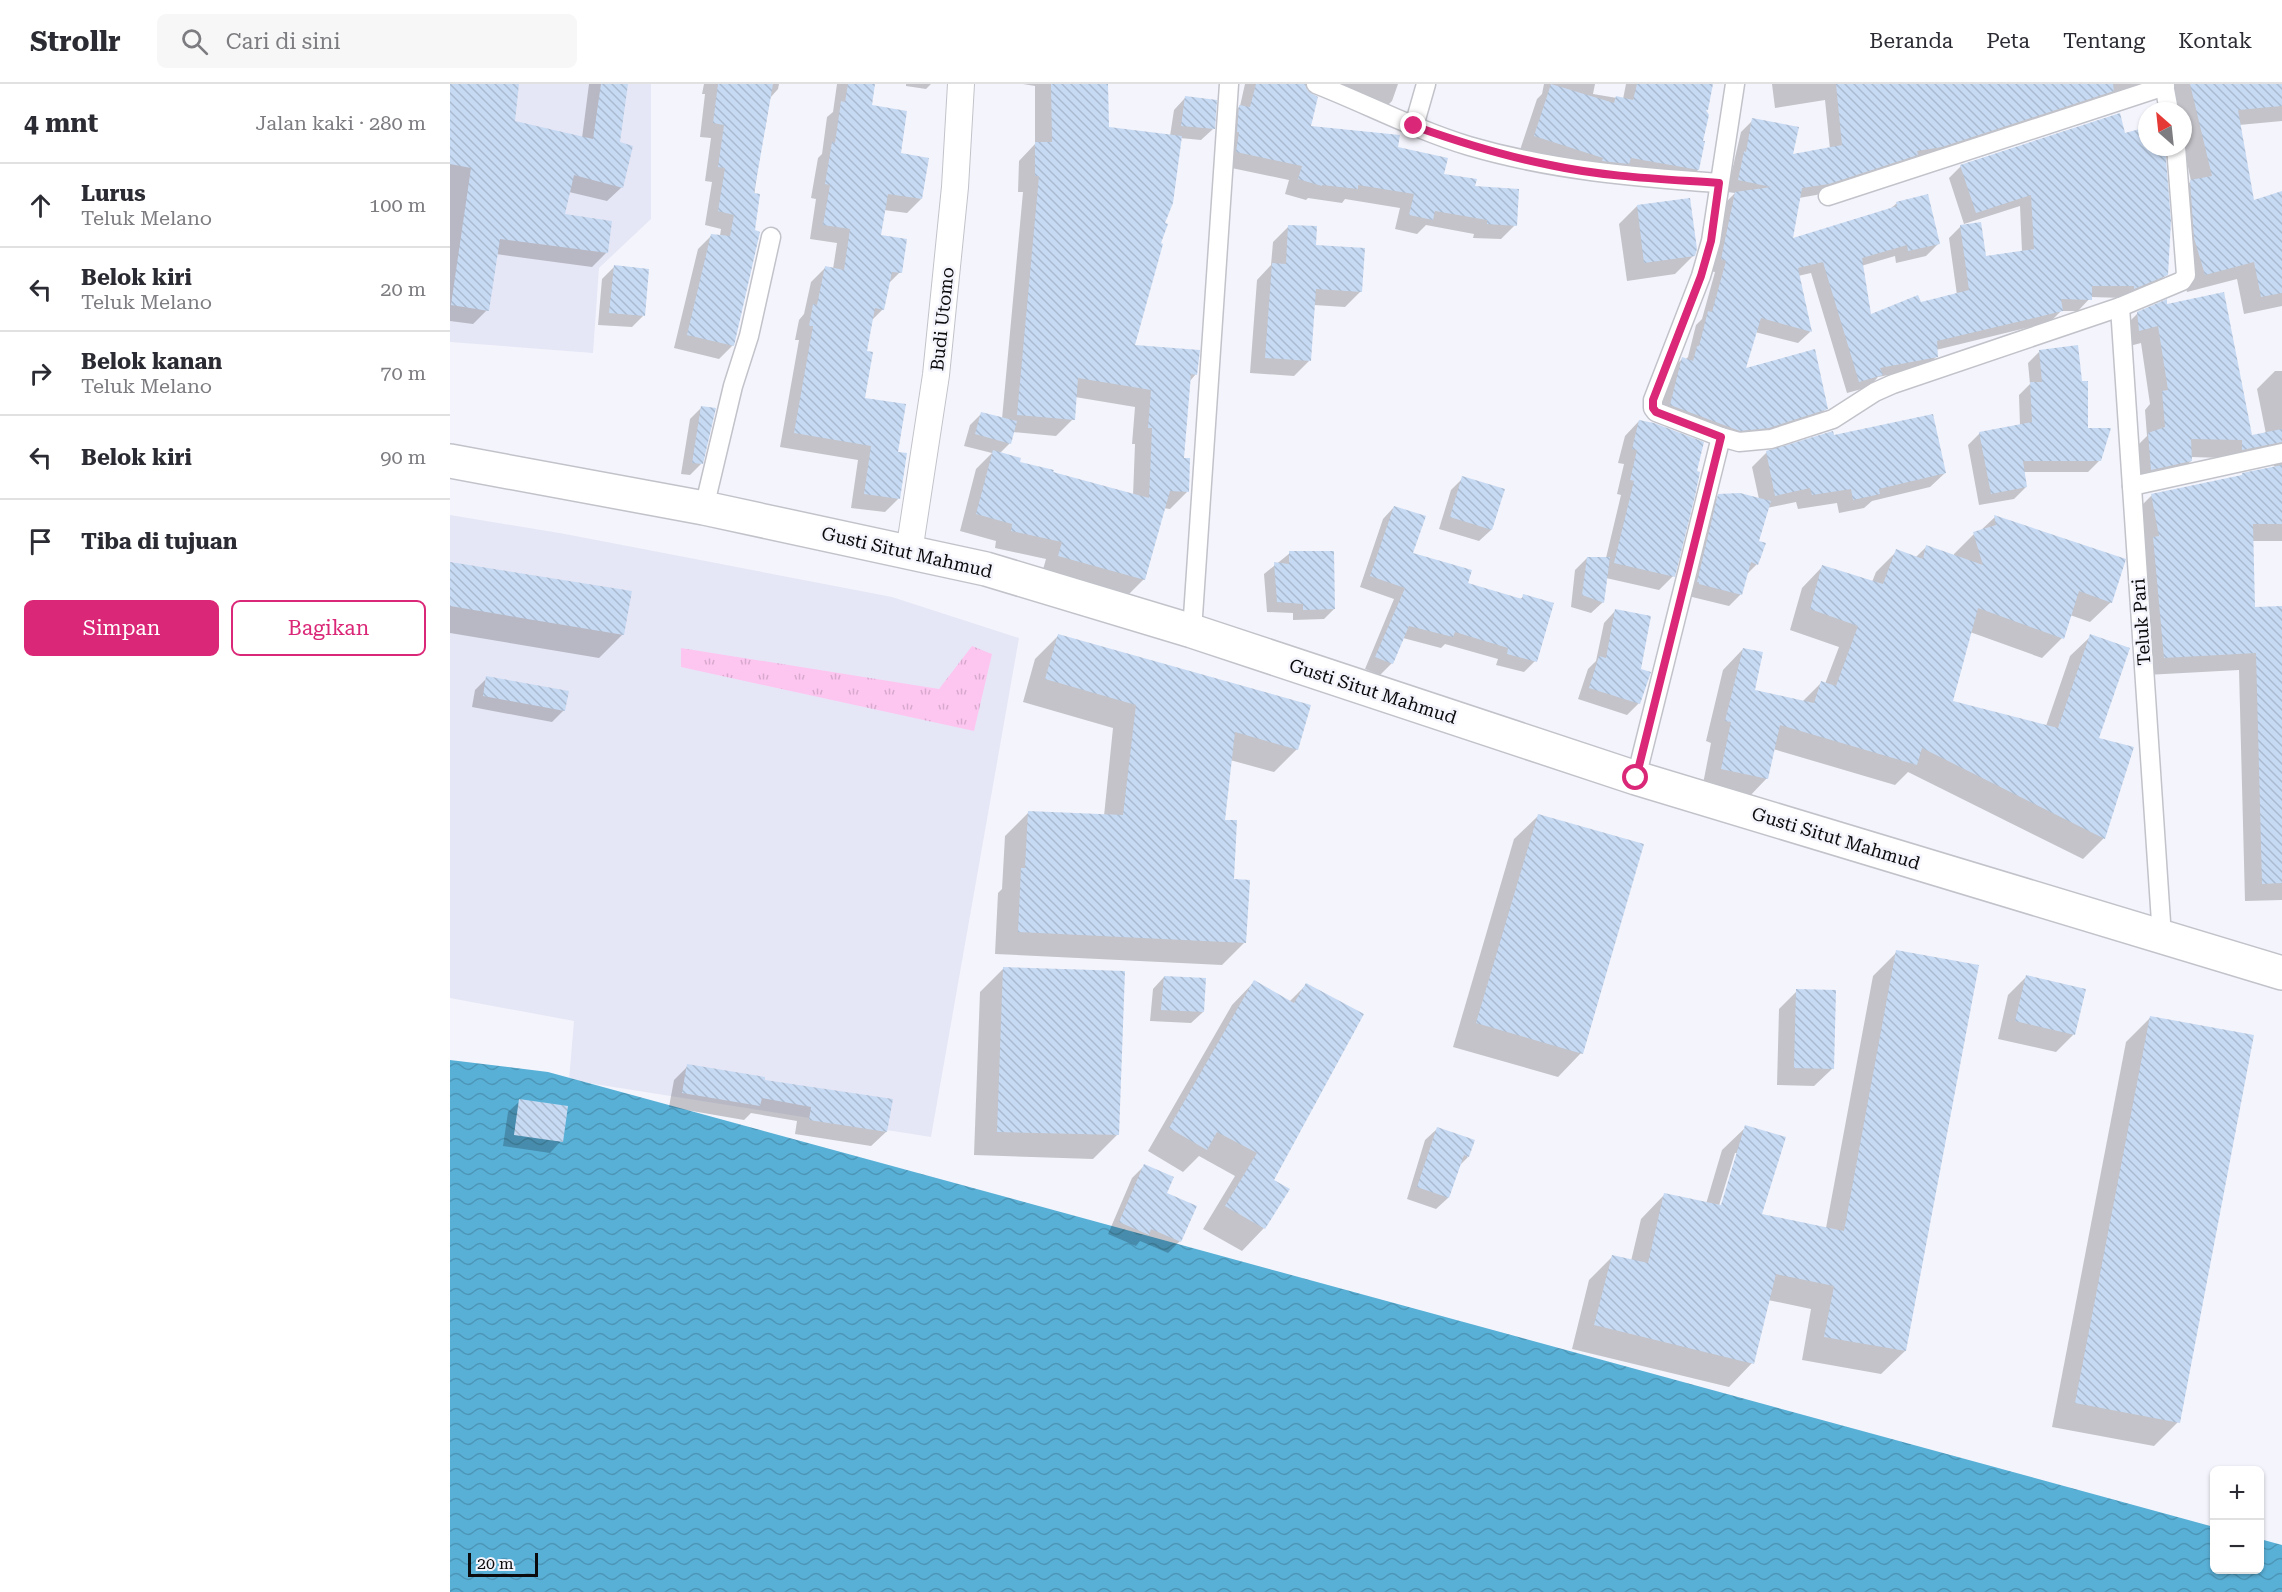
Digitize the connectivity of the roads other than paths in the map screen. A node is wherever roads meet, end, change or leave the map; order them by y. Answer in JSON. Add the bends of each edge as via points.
{"nodes":[{"id":1,"x":961,"y":84,"type":"edge"},
{"id":2,"x":1229,"y":84,"type":"edge"},
{"id":3,"x":1316,"y":84,"type":"edge"},
{"id":4,"x":1426,"y":84,"type":"edge"},
{"id":5,"x":1735,"y":84,"type":"edge"},
{"id":6,"x":2165,"y":85,"type":"edge"},
{"id":7,"x":2168,"y":102,"type":"edge"},
{"id":8,"x":1414,"y":126,"type":"junction"},
{"id":9,"x":2177,"y":156,"type":"edge"},
{"id":10,"x":1719,"y":183,"type":"junction"},
{"id":11,"x":1828,"y":196,"type":"dead end"},
{"id":12,"x":771,"y":237,"type":"dead end"},
{"id":13,"x":2120,"y":307,"type":"junction"},
{"id":14,"x":1721,"y":437,"type":"junction"},
{"id":15,"x":2282,"y":453,"type":"edge"},
{"id":16,"x":450,"y":461,"type":"edge"},
{"id":17,"x":2132,"y":486,"type":"junction"},
{"id":18,"x":704,"y":508,"type":"junction"},
{"id":19,"x":909,"y":552,"type":"junction"},
{"id":20,"x":1192,"y":631,"type":"junction"},
{"id":21,"x":1636,"y":778,"type":"junction"},
{"id":22,"x":2162,"y":937,"type":"junction"},
{"id":23,"x":2282,"y":973,"type":"edge"}],
"edges":[{"from":1,"to":19,"type":"street","name":"Budi Utomo","via":[[936,375]]},
{"from":2,"to":20,"type":"street"},
{"from":3,"to":8,"type":"street"},
{"from":4,"to":8,"type":"street"},
{"from":5,"to":10,"type":"street"},
{"from":6,"to":7,"type":"street"},
{"from":6,"to":11,"type":"street"},
{"from":8,"to":10,"type":"street","via":[[1468,146],[1551,166]]},
{"from":9,"to":13,"type":"street","via":[[2186,275],[2182,281]]},
{"from":10,"to":14,"type":"street","via":[[1711,241],[1701,276],[1653,408]]},
{"from":12,"to":18,"type":"street"},
{"from":13,"to":14,"type":"street","via":[[1893,384],[1833,420],[1771,439],[1739,442]]},
{"from":13,"to":17,"type":"street","name":"Teluk Pari"},
{"from":14,"to":21,"type":"street"},
{"from":15,"to":17,"type":"street"},
{"from":16,"to":18,"type":"highway","name":"Gusti Situt Mahmud"},
{"from":17,"to":22,"type":"street","name":"Teluk Pari"},
{"from":18,"to":19,"type":"highway","name":"Gusti Situt Mahmud"},
{"from":19,"to":20,"type":"highway","name":"Gusti Situt Mahmud","via":[[986,569]]},
{"from":20,"to":21,"type":"highway","name":"Gusti Situt Mahmud"},
{"from":21,"to":22,"type":"highway","name":"Gusti Situt Mahmud"},
{"from":22,"to":23,"type":"highway","name":"Gusti Situt Mahmud"}]}
